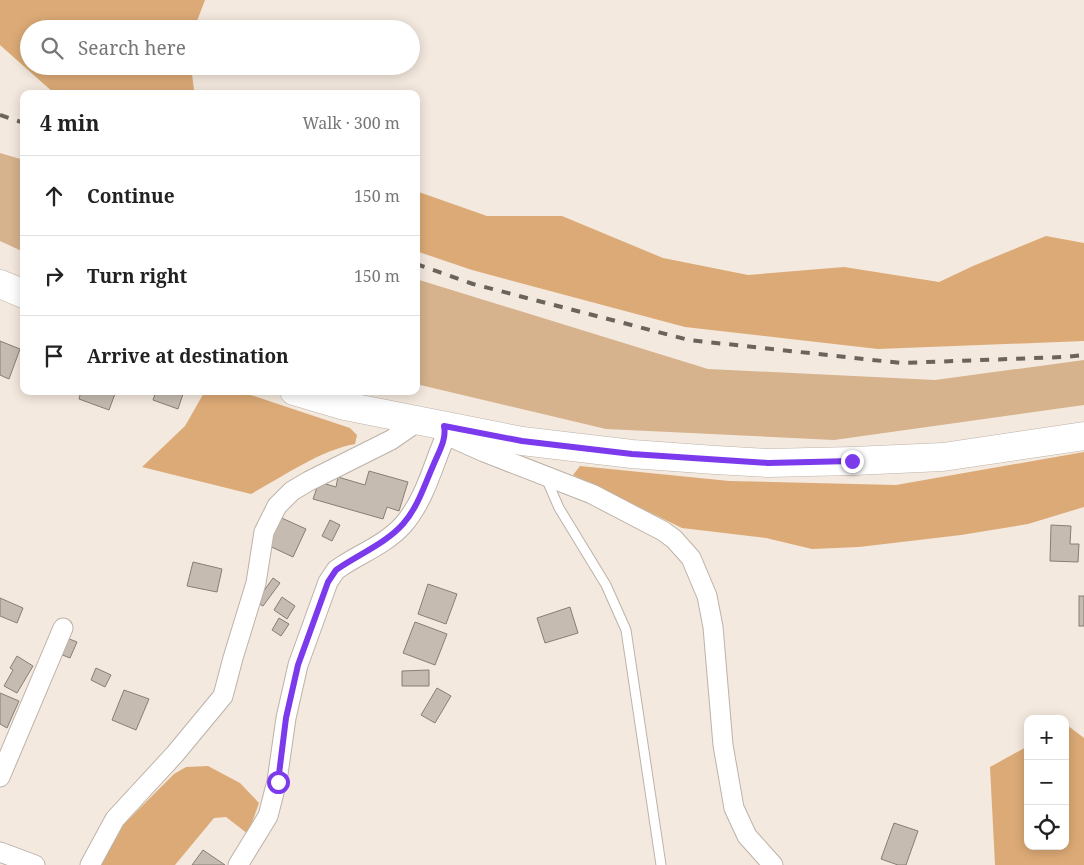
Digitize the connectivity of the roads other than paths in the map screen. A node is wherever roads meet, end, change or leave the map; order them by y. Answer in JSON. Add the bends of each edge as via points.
{"nodes":[{"id":1,"x":0,"y":284,"type":"edge"},
{"id":2,"x":20,"y":292,"type":"edge"},
{"id":3,"x":307,"y":395,"type":"edge"},
{"id":4,"x":437,"y":427,"type":"junction"},
{"id":5,"x":1084,"y":436,"type":"edge"},
{"id":6,"x":545,"y":476,"type":"junction"},
{"id":7,"x":63,"y":628,"type":"dead end"},
{"id":8,"x":0,"y":777,"type":"edge"},
{"id":9,"x":0,"y":852,"type":"edge"},
{"id":10,"x":35,"y":865,"type":"edge"},
{"id":11,"x":90,"y":865,"type":"edge"},
{"id":12,"x":238,"y":865,"type":"edge"},
{"id":13,"x":661,"y":865,"type":"edge"},
{"id":14,"x":773,"y":865,"type":"edge"}],
"edges":[{"from":1,"to":2,"type":"main road"},
{"from":3,"to":4,"type":"main road"},
{"from":4,"to":5,"type":"main road","via":[[623,453],[768,463],[943,457]]},
{"from":4,"to":6,"type":"street","via":[[484,452]]},
{"from":4,"to":11,"type":"street","via":[[391,440],[301,486],[277,506],[264,532],[256,583],[224,696],[116,819]]},
{"from":4,"to":12,"type":"street","via":[[420,498],[402,525],[386,539],[336,570],[328,582],[298,665],[286,718],[278,782],[268,816]]},
{"from":6,"to":13,"type":"lane","via":[[559,508],[606,585],[626,630]]},
{"from":6,"to":14,"type":"street","via":[[592,494],[650,524],[674,539],[691,558],[705,591],[713,627],[724,745],[734,808],[746,836]]},
{"from":7,"to":8,"type":"street"},
{"from":9,"to":10,"type":"street"}]}
